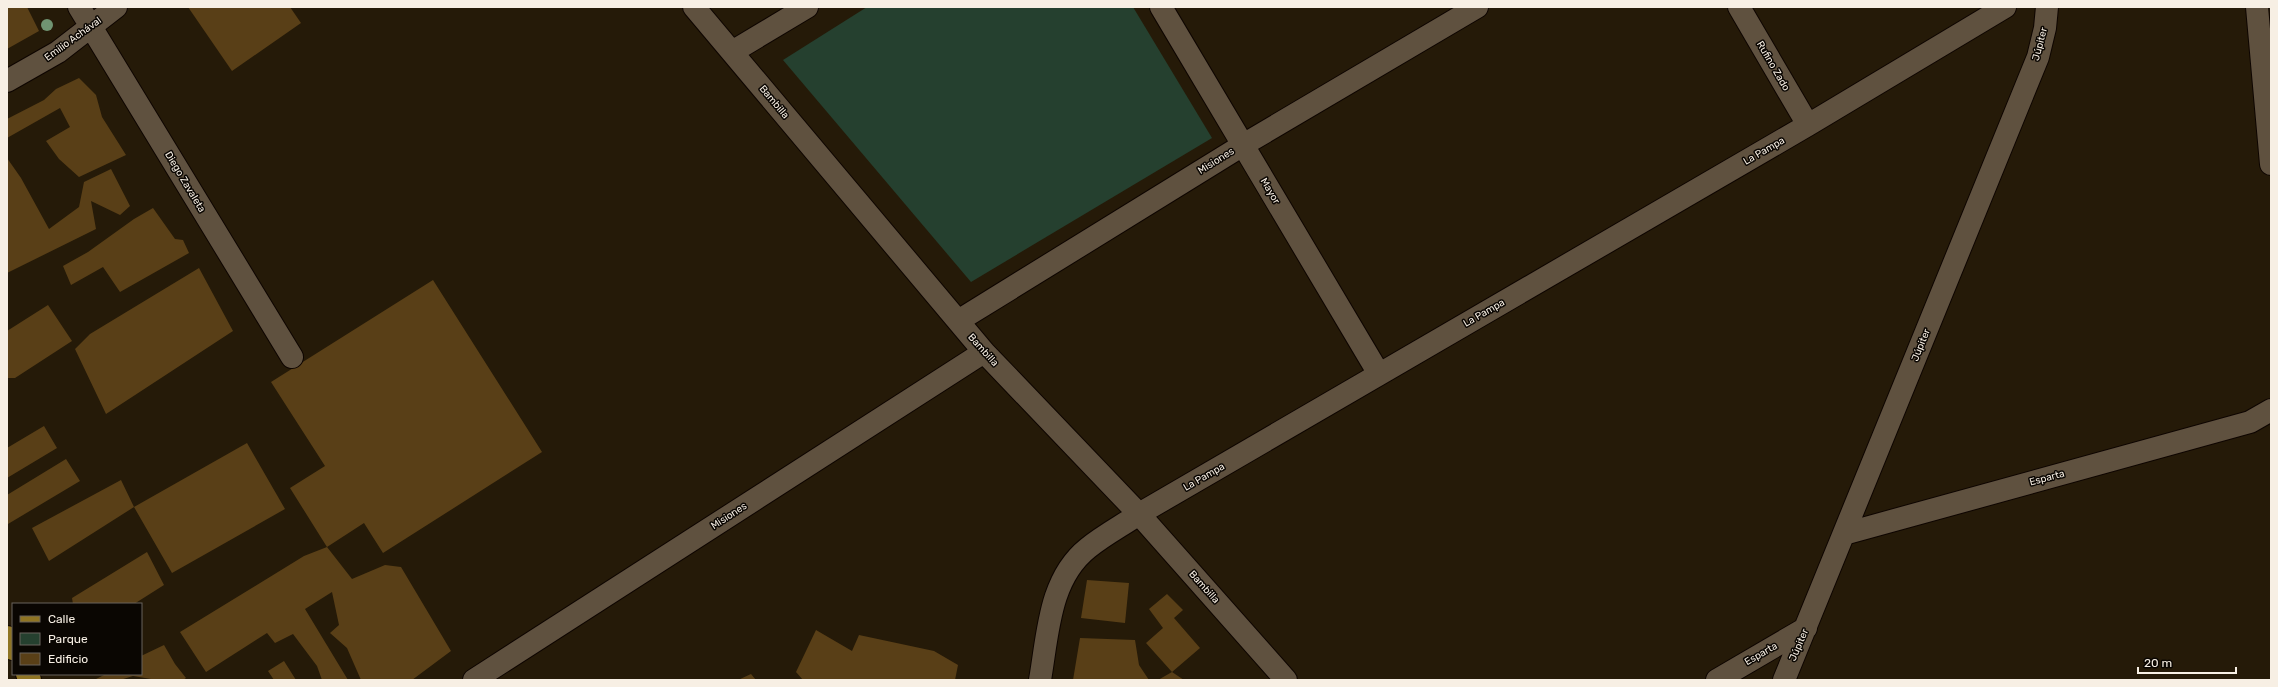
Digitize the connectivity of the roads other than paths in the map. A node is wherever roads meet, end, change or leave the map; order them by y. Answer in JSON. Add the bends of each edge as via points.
{"nodes":[{"id":1,"x":79,"y":7,"type":"edge"},
{"id":2,"x":116,"y":7,"type":"edge"},
{"id":3,"x":694,"y":7,"type":"edge"},
{"id":4,"x":807,"y":7,"type":"edge"},
{"id":5,"x":1161,"y":7,"type":"edge"},
{"id":6,"x":1477,"y":7,"type":"edge"},
{"id":7,"x":1739,"y":7,"type":"edge"},
{"id":8,"x":2005,"y":7,"type":"edge"},
{"id":9,"x":2047,"y":7,"type":"edge"},
{"id":10,"x":2257,"y":7,"type":"edge"},
{"id":11,"x":90,"y":27,"type":"junction"},
{"id":12,"x":732,"y":52,"type":"junction"},
{"id":13,"x":7,"y":81,"type":"edge"},
{"id":14,"x":1808,"y":125,"type":"junction"},
{"id":15,"x":1243,"y":144,"type":"junction"},
{"id":16,"x":2271,"y":164,"type":"edge"},
{"id":17,"x":958,"y":321,"type":"junction"},
{"id":18,"x":984,"y":352,"type":"junction"},
{"id":19,"x":292,"y":357,"type":"dead end"},
{"id":20,"x":1379,"y":374,"type":"junction"},
{"id":21,"x":2271,"y":410,"type":"edge"},
{"id":22,"x":1139,"y":514,"type":"junction"},
{"id":23,"x":1844,"y":534,"type":"junction"},
{"id":24,"x":1806,"y":628,"type":"junction"},
{"id":25,"x":7,"y":637,"type":"edge"},
{"id":26,"x":12,"y":647,"type":"edge"},
{"id":27,"x":474,"y":680,"type":"edge"},
{"id":28,"x":1040,"y":680,"type":"edge"},
{"id":29,"x":1286,"y":680,"type":"edge"},
{"id":30,"x":1717,"y":680,"type":"edge"},
{"id":31,"x":1784,"y":680,"type":"edge"}],
"edges":[{"from":1,"to":11,"type":"street","name":"Diego Zavaleta"},
{"from":2,"to":11,"type":"street","name":"Emilio Achával"},
{"from":3,"to":12,"type":"street","name":"Bambilla"},
{"from":4,"to":12,"type":"street"},
{"from":5,"to":15,"type":"street","name":"Mayor"},
{"from":6,"to":15,"type":"street","name":"Misiones"},
{"from":7,"to":14,"type":"street","name":"Rufino Zado"},
{"from":8,"to":14,"type":"street","name":"La Pampa"},
{"from":9,"to":23,"type":"street","name":"Júpiter","via":[[2038,57]]},
{"from":10,"to":16,"type":"street"},
{"from":11,"to":13,"type":"street","name":"Emilio Achával","via":[[58,52]]},
{"from":11,"to":19,"type":"street","name":"Diego Zavaleta"},
{"from":12,"to":17,"type":"street","name":"Bambilla"},
{"from":14,"to":20,"type":"street","name":"La Pampa"},
{"from":15,"to":17,"type":"street","name":"Misiones"},
{"from":15,"to":20,"type":"street","name":"Mayor"},
{"from":17,"to":18,"type":"street","name":"Bambilla"},
{"from":18,"to":22,"type":"street","name":"Bambilla"},
{"from":18,"to":27,"type":"street","name":"Misiones"},
{"from":20,"to":22,"type":"street","name":"La Pampa"},
{"from":21,"to":23,"type":"street","name":"Esparta","via":[[2250,422]]},
{"from":22,"to":28,"type":"street","name":"La Pampa","via":[[1088,548],[1066,572],[1054,600]]},
{"from":22,"to":29,"type":"street","name":"Bambilla"},
{"from":23,"to":24,"type":"street","name":"Júpiter"},
{"from":24,"to":30,"type":"street","name":"Esparta"},
{"from":24,"to":31,"type":"street","name":"Júpiter"},
{"from":25,"to":26,"type":"main road"}]}
